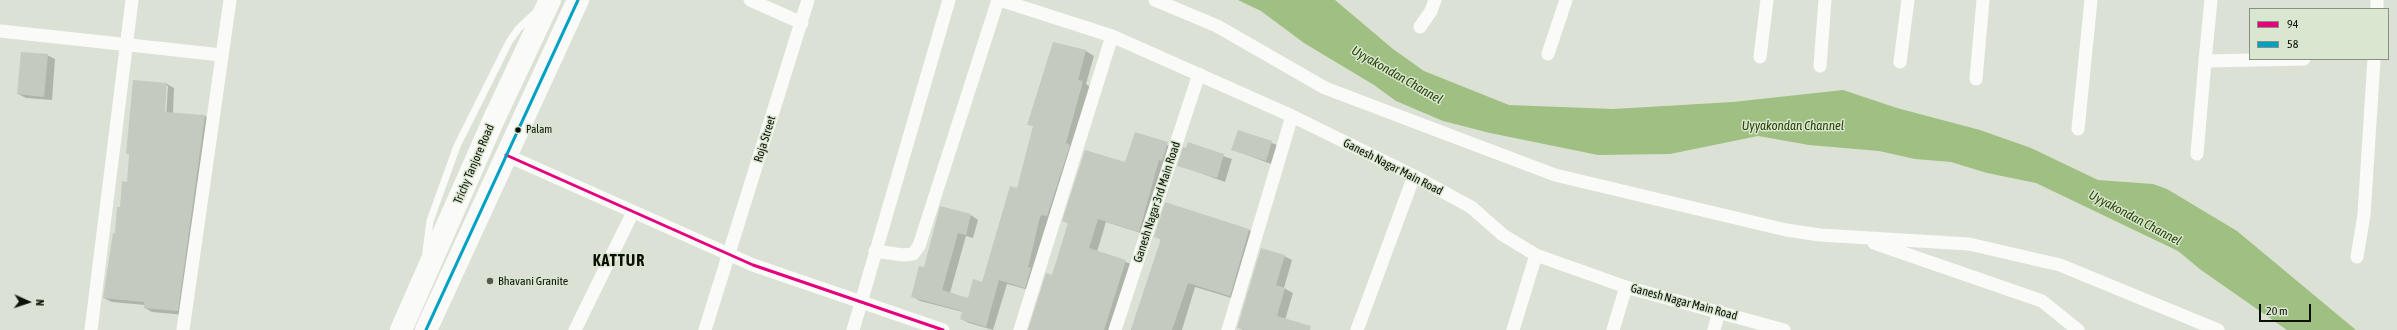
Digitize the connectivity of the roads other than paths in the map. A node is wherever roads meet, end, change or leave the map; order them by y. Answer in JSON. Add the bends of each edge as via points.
{"nodes":[{"id":1,"x":132,"y":0,"type":"edge"},
{"id":2,"x":230,"y":0,"type":"edge"},
{"id":3,"x":550,"y":0,"type":"edge"},
{"id":4,"x":578,"y":0,"type":"edge"},
{"id":5,"x":750,"y":0,"type":"edge"},
{"id":6,"x":808,"y":0,"type":"edge"},
{"id":7,"x":949,"y":0,"type":"edge"},
{"id":8,"x":999,"y":0,"type":"edge"},
{"id":9,"x":1155,"y":0,"type":"edge"},
{"id":10,"x":1435,"y":0,"type":"edge"},
{"id":11,"x":1566,"y":0,"type":"edge"},
{"id":12,"x":1767,"y":0,"type":"edge"},
{"id":13,"x":1825,"y":0,"type":"edge"},
{"id":14,"x":1908,"y":0,"type":"edge"},
{"id":15,"x":1983,"y":0,"type":"edge"},
{"id":16,"x":2091,"y":0,"type":"edge"},
{"id":17,"x":2211,"y":0,"type":"edge"},
{"id":18,"x":802,"y":23,"type":"junction"},
{"id":19,"x":1420,"y":27,"type":"dead end"},
{"id":20,"x":0,"y":31,"type":"edge"},
{"id":21,"x":1112,"y":36,"type":"junction"},
{"id":22,"x":127,"y":44,"type":"junction"},
{"id":23,"x":1548,"y":54,"type":"dead end"},
{"id":24,"x":222,"y":55,"type":"junction"},
{"id":25,"x":1760,"y":57,"type":"dead end"},
{"id":26,"x":2254,"y":60,"type":"edge"},
{"id":27,"x":2374,"y":60,"type":"edge"},
{"id":28,"x":2205,"y":61,"type":"junction"},
{"id":29,"x":1900,"y":62,"type":"dead end"},
{"id":30,"x":1820,"y":66,"type":"dead end"},
{"id":31,"x":1199,"y":74,"type":"junction"},
{"id":32,"x":1976,"y":79,"type":"dead end"},
{"id":33,"x":1292,"y":116,"type":"junction"},
{"id":34,"x":2078,"y":129,"type":"dead end"},
{"id":35,"x":2197,"y":154,"type":"dead end"},
{"id":36,"x":506,"y":155,"type":"junction"},
{"id":37,"x":1414,"y":176,"type":"junction"},
{"id":38,"x":633,"y":212,"type":"junction"},
{"id":39,"x":1857,"y":237,"type":"junction"},
{"id":40,"x":875,"y":251,"type":"junction"},
{"id":41,"x":729,"y":254,"type":"junction"},
{"id":42,"x":1536,"y":255,"type":"junction"},
{"id":43,"x":2357,"y":257,"type":"dead end"},
{"id":44,"x":1626,"y":288,"type":"junction"},
{"id":45,"x":861,"y":302,"type":"junction"},
{"id":46,"x":1719,"y":311,"type":"junction"},
{"id":47,"x":91,"y":330,"type":"edge"},
{"id":48,"x":183,"y":330,"type":"edge"},
{"id":49,"x":401,"y":330,"type":"edge"},
{"id":50,"x":426,"y":330,"type":"edge"},
{"id":51,"x":575,"y":330,"type":"edge"},
{"id":52,"x":705,"y":330,"type":"edge"},
{"id":53,"x":852,"y":330,"type":"edge"},
{"id":54,"x":943,"y":330,"type":"edge"},
{"id":55,"x":1020,"y":330,"type":"edge"},
{"id":56,"x":1115,"y":330,"type":"edge"},
{"id":57,"x":1228,"y":330,"type":"edge"},
{"id":58,"x":1357,"y":330,"type":"edge"},
{"id":59,"x":1513,"y":330,"type":"edge"},
{"id":60,"x":1613,"y":330,"type":"edge"},
{"id":61,"x":1714,"y":330,"type":"edge"},
{"id":62,"x":1784,"y":330,"type":"edge"},
{"id":63,"x":2078,"y":330,"type":"edge"},
{"id":64,"x":2218,"y":330,"type":"edge"}],
"edges":[{"from":1,"to":22,"type":"street"},
{"from":2,"to":24,"type":"street"},
{"from":3,"to":49,"type":"highway","name":"Trichy Tanjore Road","via":[[494,119]]},
{"from":4,"to":36,"type":"highway","name":"Trichy Tanjore Road"},
{"from":5,"to":18,"type":"street"},
{"from":6,"to":18,"type":"street","name":"Roja Street"},
{"from":7,"to":40,"type":"street"},
{"from":8,"to":21,"type":"street","name":"Ganesh Nagar Main Road"},
{"from":8,"to":40,"type":"street","via":[[919,246],[913,254]]},
{"from":9,"to":39,"type":"street","via":[[1217,26],[1325,88],[1555,175],[1786,230]]},
{"from":10,"to":19,"type":"street"},
{"from":11,"to":23,"type":"street"},
{"from":12,"to":25,"type":"street"},
{"from":13,"to":30,"type":"street"},
{"from":14,"to":29,"type":"street"},
{"from":15,"to":32,"type":"street"},
{"from":16,"to":34,"type":"street"},
{"from":17,"to":28,"type":"street"},
{"from":18,"to":41,"type":"street","name":"Roja Street"},
{"from":20,"to":22,"type":"street"},
{"from":21,"to":31,"type":"street","name":"Ganesh Nagar Main Road"},
{"from":21,"to":55,"type":"street"},
{"from":22,"to":24,"type":"street"},
{"from":22,"to":47,"type":"street"},
{"from":24,"to":48,"type":"street"},
{"from":26,"to":28,"type":"street"},
{"from":27,"to":43,"type":"street","via":[[2364,215]]},
{"from":28,"to":35,"type":"street"},
{"from":31,"to":33,"type":"street","name":"Ganesh Nagar Main Road"},
{"from":31,"to":56,"type":"street","name":"Ganesh Nagar 3rd Main Road"},
{"from":33,"to":37,"type":"street","name":"Ganesh Nagar Main Road"},
{"from":33,"to":57,"type":"street"},
{"from":36,"to":38,"type":"street"},
{"from":36,"to":50,"type":"highway","name":"Trichy Tanjore Road"},
{"from":37,"to":42,"type":"street","name":"Ganesh Nagar Main Road","via":[[1471,207],[1504,236]]},
{"from":37,"to":58,"type":"street"},
{"from":38,"to":41,"type":"street"},
{"from":38,"to":51,"type":"street"},
{"from":39,"to":63,"type":"street","via":[[2042,301]]},
{"from":39,"to":64,"type":"street","via":[[1969,244],[2060,265]]},
{"from":40,"to":45,"type":"street"},
{"from":41,"to":45,"type":"street","via":[[753,265]]},
{"from":41,"to":52,"type":"street","name":"Roja Street"},
{"from":42,"to":44,"type":"street","name":"Ganesh Nagar Main Road"},
{"from":42,"to":59,"type":"street"},
{"from":44,"to":46,"type":"street","name":"Ganesh Nagar Main Road"},
{"from":44,"to":60,"type":"street"},
{"from":45,"to":53,"type":"street"},
{"from":45,"to":54,"type":"street"},
{"from":46,"to":61,"type":"street"},
{"from":46,"to":62,"type":"street","name":"Ganesh Nagar Main Road"}]}
